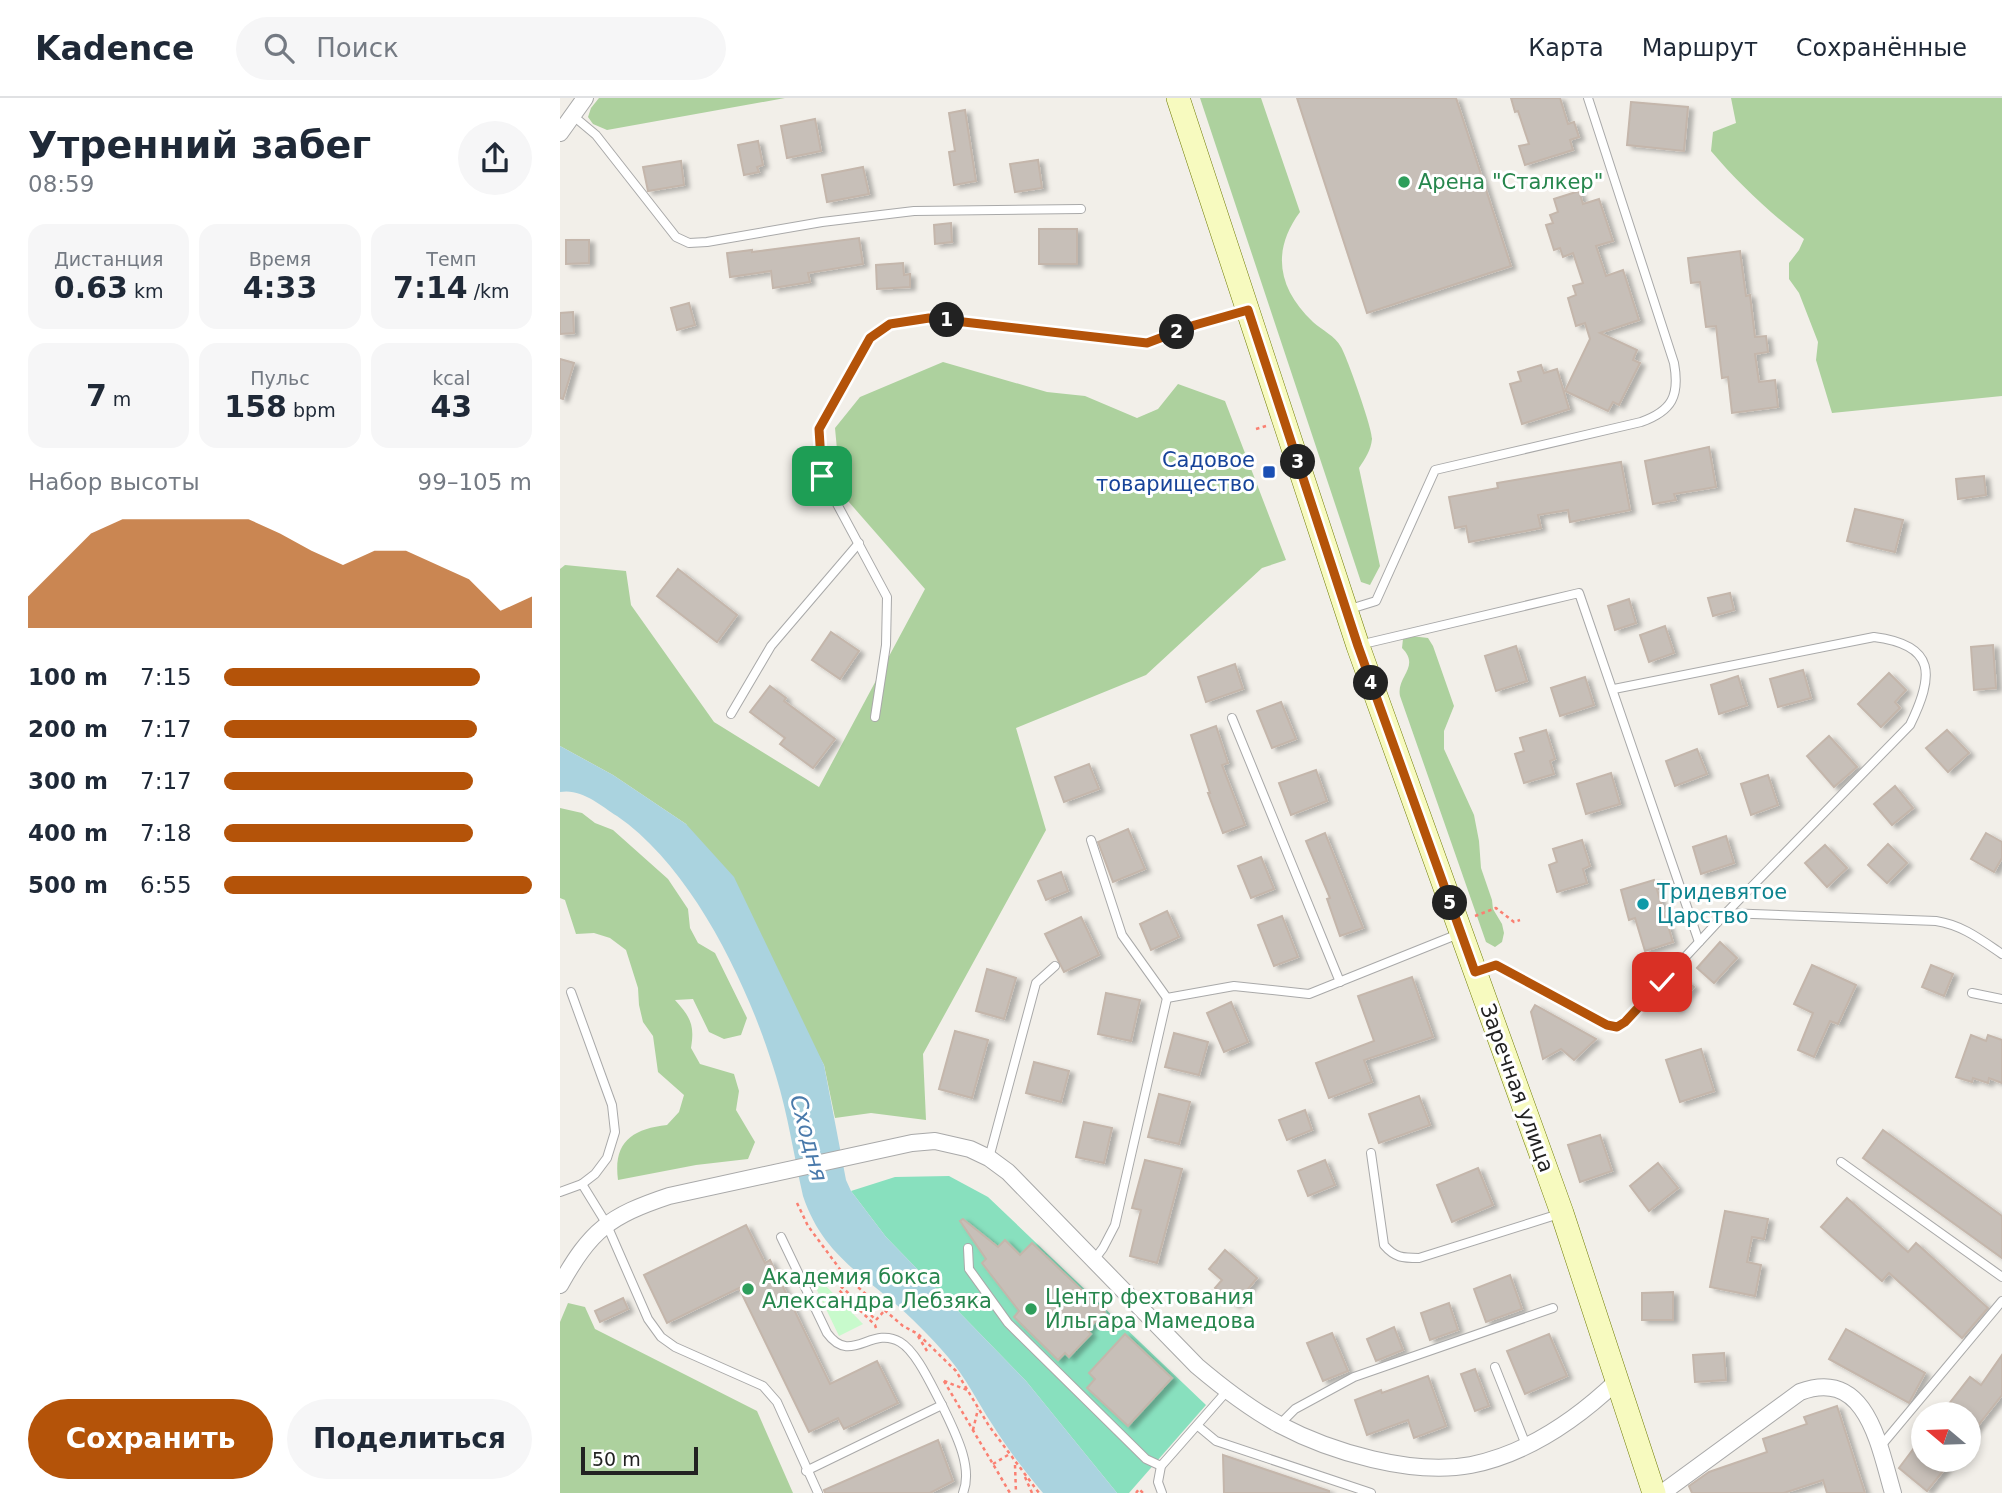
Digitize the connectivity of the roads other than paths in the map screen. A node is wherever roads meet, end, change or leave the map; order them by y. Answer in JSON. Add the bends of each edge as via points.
{"nodes":[{"id":1,"x":585,"y":98,"type":"edge"},
{"id":2,"x":1178,"y":98,"type":"edge"},
{"id":3,"x":1588,"y":98,"type":"edge"},
{"id":4,"x":571,"y":114,"type":"junction"},
{"id":5,"x":560,"y":133,"type":"edge"},
{"id":6,"x":1081,"y":209,"type":"dead end"},
{"id":7,"x":1248,"y":310,"type":"junction"},
{"id":8,"x":859,"y":543,"type":"junction"},
{"id":9,"x":1347,"y":610,"type":"junction"},
{"id":10,"x":1358,"y":646,"type":"junction"},
{"id":11,"x":1614,"y":690,"type":"junction"},
{"id":12,"x":731,"y":714,"type":"dead end"},
{"id":13,"x":875,"y":717,"type":"dead end"},
{"id":14,"x":1232,"y":718,"type":"dead end"},
{"id":15,"x":1091,"y":840,"type":"dead end"},
{"id":16,"x":1726,"y":913,"type":"junction"},
{"id":17,"x":1466,"y":925,"type":"junction"},
{"id":18,"x":1699,"y":942,"type":"junction"},
{"id":19,"x":2002,"y":954,"type":"edge"},
{"id":20,"x":1055,"y":967,"type":"dead end"},
{"id":21,"x":1475,"y":972,"type":"junction"},
{"id":22,"x":1340,"y":982,"type":"junction"},
{"id":23,"x":571,"y":992,"type":"dead end"},
{"id":24,"x":1972,"y":993,"type":"dead end"},
{"id":25,"x":1167,"y":998,"type":"junction"},
{"id":26,"x":2002,"y":999,"type":"edge"},
{"id":27,"x":1371,"y":1153,"type":"dead end"},
{"id":28,"x":989,"y":1158,"type":"junction"},
{"id":29,"x":1841,"y":1162,"type":"dead end"},
{"id":30,"x":582,"y":1184,"type":"junction"},
{"id":31,"x":560,"y":1192,"type":"edge"},
{"id":32,"x":1562,"y":1213,"type":"junction"},
{"id":33,"x":606,"y":1223,"type":"junction"},
{"id":34,"x":781,"y":1237,"type":"dead end"},
{"id":35,"x":968,"y":1248,"type":"dead end"},
{"id":36,"x":1094,"y":1260,"type":"junction"},
{"id":37,"x":2002,"y":1277,"type":"edge"},
{"id":38,"x":560,"y":1285,"type":"edge"},
{"id":39,"x":2002,"y":1301,"type":"edge"},
{"id":40,"x":1553,"y":1308,"type":"dead end"},
{"id":41,"x":1495,"y":1367,"type":"dead end"},
{"id":42,"x":1617,"y":1381,"type":"junction"},
{"id":43,"x":1227,"y":1391,"type":"junction"},
{"id":44,"x":942,"y":1405,"type":"junction"},
{"id":45,"x":1279,"y":1424,"type":"junction"},
{"id":46,"x":1198,"y":1426,"type":"junction"},
{"id":47,"x":1526,"y":1445,"type":"junction"},
{"id":48,"x":1880,"y":1447,"type":"junction"},
{"id":49,"x":1161,"y":1466,"type":"junction"},
{"id":50,"x":806,"y":1471,"type":"junction"},
{"id":51,"x":1680,"y":1487,"type":"edge"},
{"id":52,"x":818,"y":1493,"type":"edge"},
{"id":53,"x":963,"y":1493,"type":"edge"},
{"id":54,"x":1162,"y":1493,"type":"edge"},
{"id":55,"x":1371,"y":1493,"type":"edge"},
{"id":56,"x":1654,"y":1493,"type":"edge"},
{"id":57,"x":1662,"y":1493,"type":"edge"},
{"id":58,"x":1892,"y":1493,"type":"edge"}],
"edges":[{"from":1,"to":4,"type":"street"},
{"from":2,"to":7,"type":"main road","name":"Заречная улица"},
{"from":3,"to":9,"type":"lane","via":[[1674,363],[1677,379],[1667,410],[1641,422],[1435,470],[1376,601]]},
{"from":4,"to":5,"type":"street"},
{"from":4,"to":6,"type":"lane","via":[[596,135],[676,237],[689,243],[914,211]]},
{"from":7,"to":8,"type":"lane","via":[[1147,343],[929,318],[890,324],[870,338],[819,429],[822,476]]},
{"from":7,"to":9,"type":"main road","name":"Заречная улица"},
{"from":8,"to":12,"type":"lane","via":[[771,646]]},
{"from":8,"to":13,"type":"lane","via":[[887,597],[886,645]]},
{"from":9,"to":10,"type":"main road","name":"Заречная улица"},
{"from":10,"to":11,"type":"lane","via":[[1579,593]]},
{"from":10,"to":17,"type":"main road","name":"Заречная улица"},
{"from":11,"to":16,"type":"lane","via":[[1874,637],[1910,646],[1924,663],[1923,698],[1910,725]]},
{"from":11,"to":18,"type":"lane"},
{"from":14,"to":22,"type":"lane"},
{"from":15,"to":25,"type":"lane","via":[[1122,935]]},
{"from":16,"to":18,"type":"lane"},
{"from":16,"to":19,"type":"lane","via":[[1945,922],[1967,930]]},
{"from":17,"to":21,"type":"main road","name":"Заречная улица"},
{"from":17,"to":22,"type":"lane"},
{"from":18,"to":21,"type":"lane","via":[[1617,1027],[1496,965]]},
{"from":20,"to":28,"type":"lane","via":[[1036,983]]},
{"from":21,"to":32,"type":"main road","name":"Заречная улица"},
{"from":22,"to":25,"type":"lane","via":[[1309,993],[1234,986]]},
{"from":23,"to":30,"type":"lane","via":[[612,1105],[615,1132],[607,1158]]},
{"from":24,"to":26,"type":"lane"},
{"from":25,"to":36,"type":"lane","via":[[1115,1225]]},
{"from":27,"to":32,"type":"lane","via":[[1384,1245],[1393,1255],[1419,1258]]},
{"from":28,"to":33,"type":"street","via":[[961,1146],[912,1143],[669,1196]]},
{"from":28,"to":36,"type":"street"},
{"from":29,"to":37,"type":"lane"},
{"from":30,"to":31,"type":"lane"},
{"from":30,"to":33,"type":"lane"},
{"from":32,"to":42,"type":"main road","name":"Заречная улица"},
{"from":33,"to":38,"type":"street","via":[[573,1261]]},
{"from":33,"to":50,"type":"lane","via":[[648,1319],[661,1337],[763,1386],[777,1402]]},
{"from":34,"to":44,"type":"lane","via":[[834,1342],[845,1347],[876,1337],[901,1342]]},
{"from":35,"to":49,"type":"lane","via":[[969,1269],[1009,1323],[1146,1459]]},
{"from":36,"to":43,"type":"street"},
{"from":39,"to":48,"type":"lane"},
{"from":40,"to":45,"type":"lane","via":[[1354,1377],[1295,1409]]},
{"from":41,"to":47,"type":"lane"},
{"from":42,"to":47,"type":"street","via":[[1571,1420]]},
{"from":42,"to":56,"type":"main road","name":"Заречная улица"},
{"from":43,"to":45,"type":"street"},
{"from":43,"to":46,"type":"lane"},
{"from":44,"to":50,"type":"lane"},
{"from":44,"to":53,"type":"lane","via":[[966,1469]]},
{"from":45,"to":47,"type":"street","via":[[1339,1449],[1424,1468],[1471,1465]]},
{"from":46,"to":49,"type":"lane"},
{"from":46,"to":55,"type":"lane","via":[[1216,1441]]},
{"from":48,"to":51,"type":"street","via":[[1856,1399],[1843,1390],[1815,1386],[1800,1392]]},
{"from":48,"to":58,"type":"street"},
{"from":49,"to":54,"type":"lane","via":[[1158,1482]]},
{"from":50,"to":52,"type":"lane"},
{"from":51,"to":57,"type":"street"}]}
